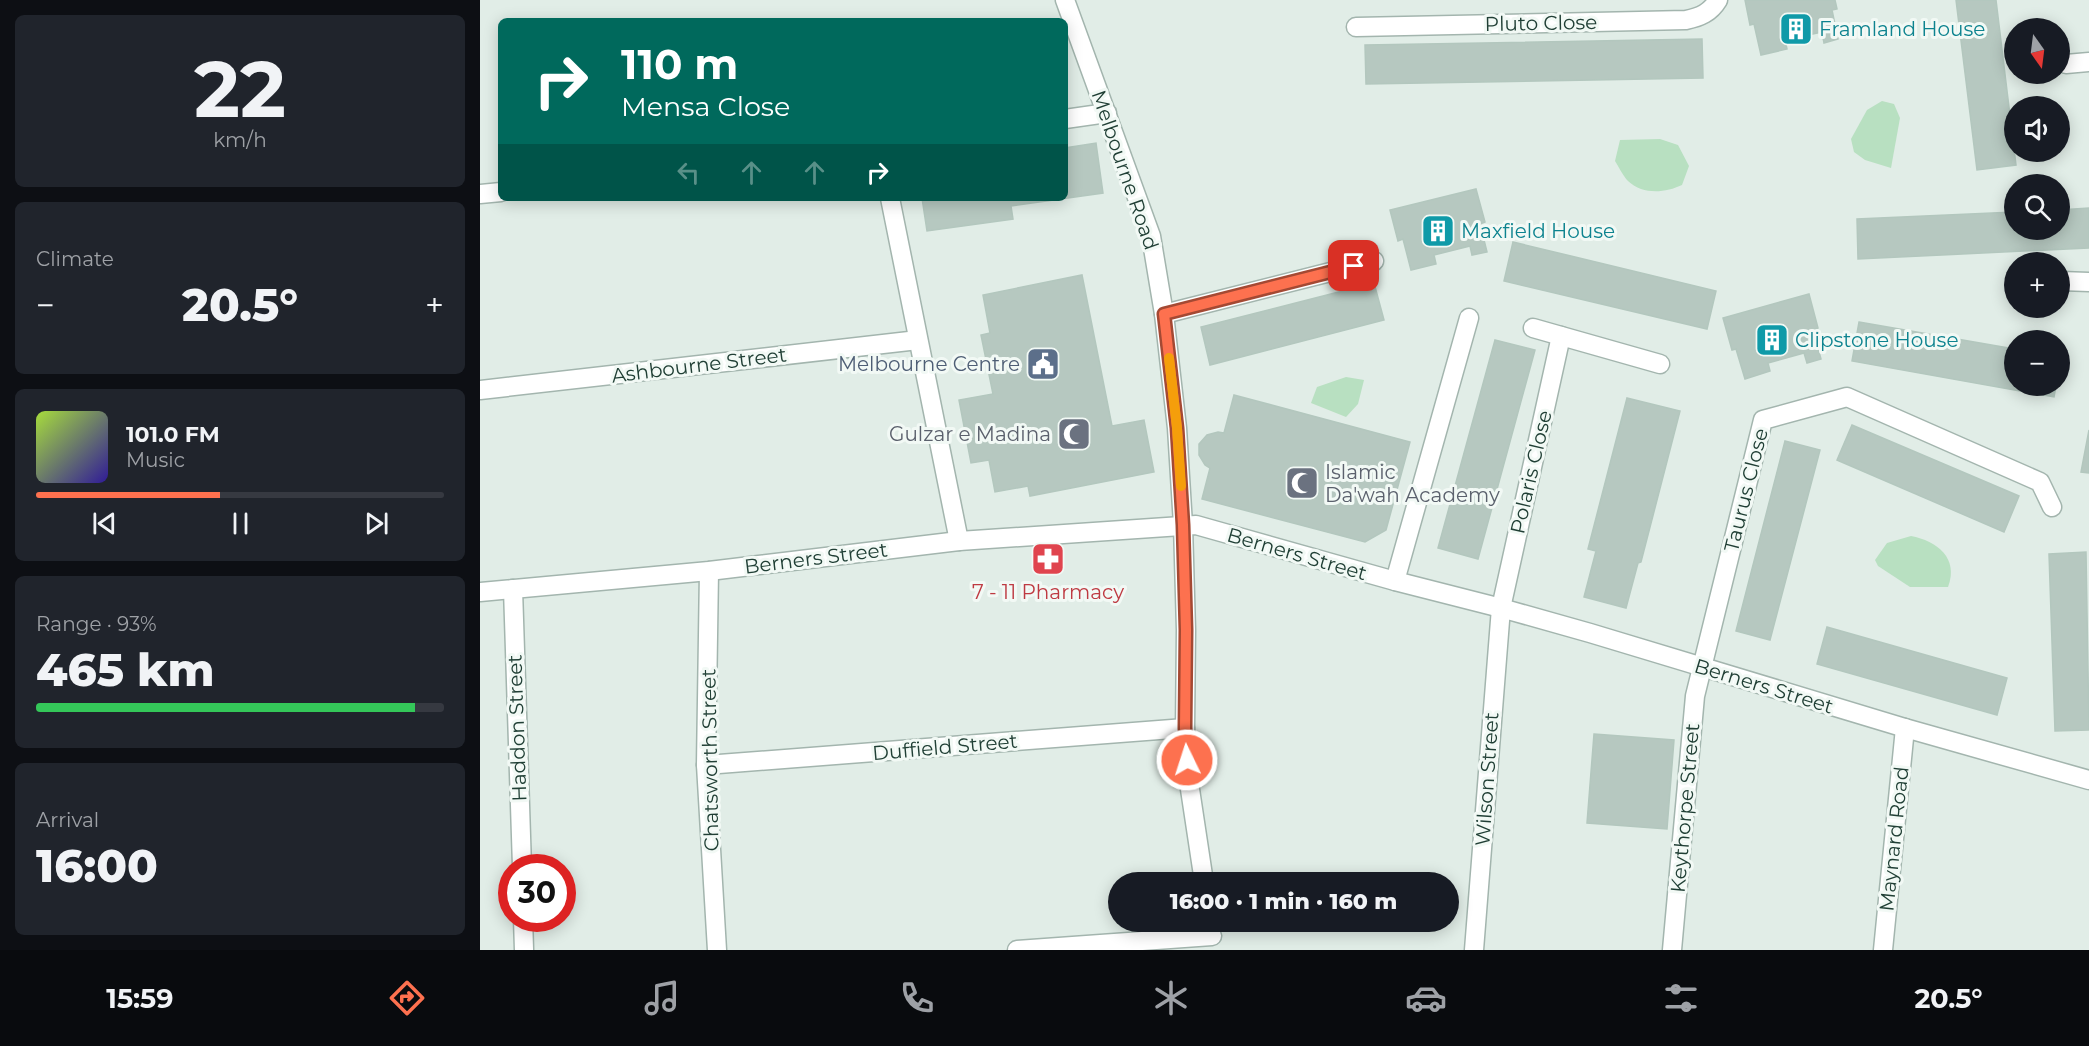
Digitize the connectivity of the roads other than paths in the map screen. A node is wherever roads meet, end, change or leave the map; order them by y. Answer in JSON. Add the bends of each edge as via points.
{"nodes":[{"id":1,"x":1065,"y":0,"type":"edge"},
{"id":2,"x":1718,"y":0,"type":"edge"},
{"id":3,"x":1356,"y":27,"type":"dead end"},
{"id":4,"x":2089,"y":62,"type":"edge"},
{"id":5,"x":2070,"y":64,"type":"edge"},
{"id":6,"x":1107,"y":112,"type":"junction"},
{"id":7,"x":1068,"y":118,"type":"edge"},
{"id":8,"x":498,"y":192,"type":"edge"},
{"id":9,"x":480,"y":194,"type":"edge"},
{"id":10,"x":891,"y":201,"type":"edge"},
{"id":11,"x":1374,"y":261,"type":"dead end"},
{"id":12,"x":2070,"y":281,"type":"edge"},
{"id":13,"x":2089,"y":282,"type":"edge"},
{"id":14,"x":1164,"y":314,"type":"junction"},
{"id":15,"x":1470,"y":318,"type":"dead end"},
{"id":16,"x":1533,"y":328,"type":"dead end"},
{"id":17,"x":1562,"y":336,"type":"junction"},
{"id":18,"x":918,"y":340,"type":"junction"},
{"id":19,"x":1660,"y":364,"type":"dead end"},
{"id":20,"x":480,"y":390,"type":"edge"},
{"id":21,"x":2052,"y":507,"type":"dead end"},
{"id":22,"x":1183,"y":525,"type":"junction"},
{"id":23,"x":959,"y":541,"type":"junction"},
{"id":24,"x":709,"y":571,"type":"junction"},
{"id":25,"x":1395,"y":581,"type":"junction"},
{"id":26,"x":513,"y":589,"type":"junction"},
{"id":27,"x":480,"y":592,"type":"edge"},
{"id":28,"x":1501,"y":608,"type":"junction"},
{"id":29,"x":1703,"y":667,"type":"junction"},
{"id":30,"x":1185,"y":728,"type":"junction"},
{"id":31,"x":1905,"y":728,"type":"junction"},
{"id":32,"x":706,"y":765,"type":"junction"},
{"id":33,"x":2089,"y":780,"type":"edge"},
{"id":34,"x":522,"y":854,"type":"edge"},
{"id":35,"x":1202,"y":872,"type":"edge"},
{"id":36,"x":523,"y":932,"type":"edge"},
{"id":37,"x":1212,"y":936,"type":"edge"},
{"id":38,"x":524,"y":950,"type":"edge"},
{"id":39,"x":717,"y":950,"type":"edge"},
{"id":40,"x":1017,"y":950,"type":"edge"},
{"id":41,"x":1474,"y":950,"type":"edge"},
{"id":42,"x":1672,"y":950,"type":"edge"},
{"id":43,"x":1883,"y":950,"type":"edge"}],
"edges":[{"from":1,"to":6,"type":"street","name":"Melbourne Road"},
{"from":2,"to":3,"type":"street","name":"Pluto Close","via":[[1710,11],[1686,20]]},
{"from":4,"to":5,"type":"street"},
{"from":6,"to":7,"type":"street"},
{"from":6,"to":14,"type":"street","name":"Melbourne Road","via":[[1151,236]]},
{"from":8,"to":9,"type":"street"},
{"from":10,"to":18,"type":"street"},
{"from":11,"to":14,"type":"street"},
{"from":12,"to":13,"type":"street"},
{"from":14,"to":22,"type":"street","name":"Melbourne Road"},
{"from":15,"to":25,"type":"street"},
{"from":16,"to":17,"type":"street"},
{"from":17,"to":19,"type":"street"},
{"from":17,"to":28,"type":"street","name":"Polaris Close"},
{"from":18,"to":20,"type":"street","name":"Ashbourne Street"},
{"from":18,"to":23,"type":"street"},
{"from":21,"to":29,"type":"street","name":"Taurus Close","via":[[2040,482],[1846,397],[1762,420]]},
{"from":22,"to":23,"type":"street","name":"Berners Street"},
{"from":22,"to":25,"type":"street","name":"Berners Street","via":[[1197,525]]},
{"from":22,"to":30,"type":"street","name":"Melbourne Road"},
{"from":23,"to":24,"type":"street","name":"Berners Street"},
{"from":24,"to":26,"type":"street","name":"Berners Street"},
{"from":24,"to":32,"type":"street","name":"Chatsworth Street"},
{"from":25,"to":28,"type":"street","name":"Berners Street"},
{"from":26,"to":27,"type":"street","name":"Berners Street"},
{"from":26,"to":34,"type":"street","name":"Haddon Street"},
{"from":28,"to":29,"type":"street","name":"Berners Street"},
{"from":28,"to":41,"type":"street","name":"Wilson Street"},
{"from":29,"to":31,"type":"street","name":"Berners Street"},
{"from":29,"to":42,"type":"street","name":"Keythorpe Street","via":[[1695,696]]},
{"from":30,"to":32,"type":"street","name":"Duffield Street"},
{"from":30,"to":35,"type":"street","name":"Melbourne Road"},
{"from":31,"to":33,"type":"street","name":"Berners Street"},
{"from":31,"to":43,"type":"street","name":"Maynard Road"},
{"from":32,"to":39,"type":"street","name":"Chatsworth Street"},
{"from":36,"to":38,"type":"street"},
{"from":37,"to":40,"type":"street"}]}
